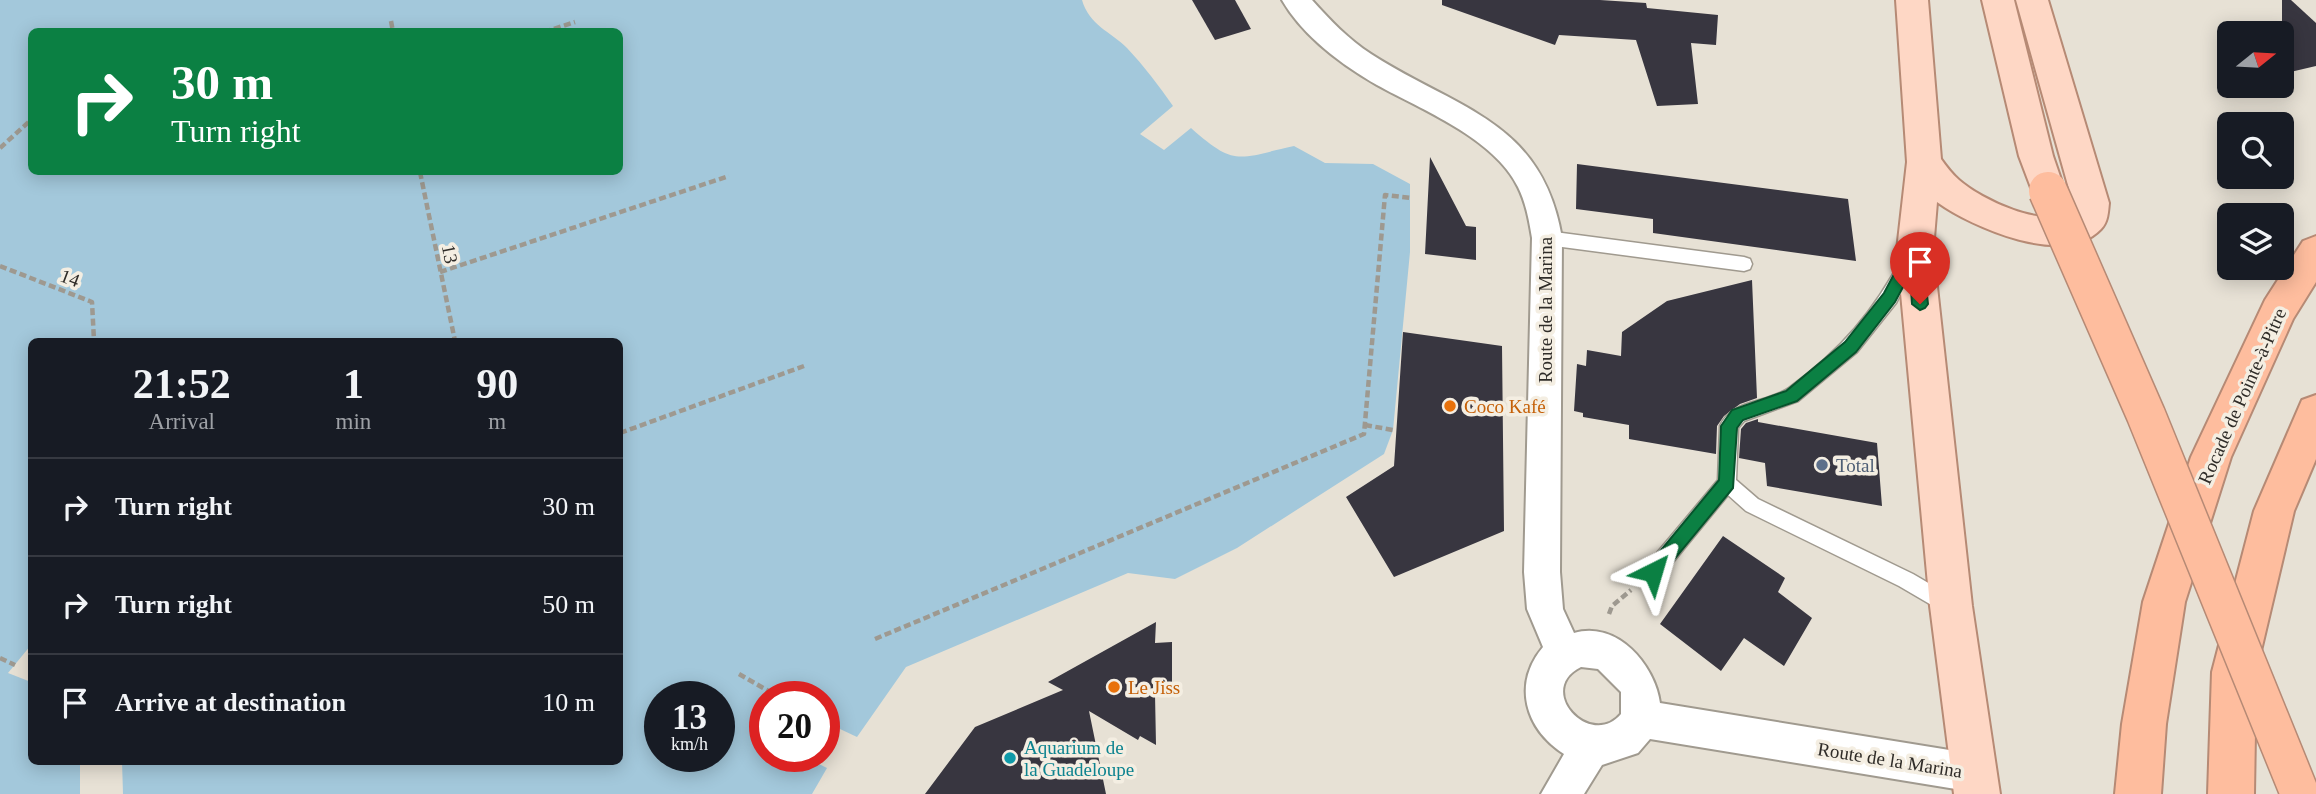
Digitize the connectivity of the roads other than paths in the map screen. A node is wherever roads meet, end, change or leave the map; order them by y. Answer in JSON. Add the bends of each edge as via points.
{"nodes":[{"id":1,"x":1296,"y":0,"type":"edge"},
{"id":2,"x":1912,"y":0,"type":"edge"},
{"id":3,"x":1998,"y":0,"type":"edge"},
{"id":4,"x":2032,"y":0,"type":"edge"},
{"id":5,"x":1924,"y":162,"type":"junction"},
{"id":6,"x":2048,"y":191,"type":"joint"},
{"id":7,"x":1546,"y":238,"type":"junction"},
{"id":8,"x":1915,"y":250,"type":"junction"},
{"id":9,"x":2316,"y":251,"type":"edge"},
{"id":10,"x":1744,"y":264,"type":"dead end"},
{"id":11,"x":2316,"y":412,"type":"edge"},
{"id":12,"x":1727,"y":483,"type":"junction"},
{"id":13,"x":1653,"y":572,"type":"road end"},
{"id":14,"x":1951,"y":606,"type":"junction"},
{"id":15,"x":1578,"y":651,"type":"junction"},
{"id":16,"x":1641,"y":719,"type":"junction"},
{"id":17,"x":1592,"y":746,"type":"junction"},
{"id":18,"x":1975,"y":784,"type":"edge"},
{"id":19,"x":1561,"y":794,"type":"edge"},
{"id":20,"x":2138,"y":794,"type":"edge"},
{"id":21,"x":2231,"y":794,"type":"edge"},
{"id":22,"x":2300,"y":794,"type":"edge"}],
"edges":[{"from":1,"to":7,"type":"street","name":"Route de la Marina","via":[[1362,62],[1463,117],[1503,146],[1541,204]]},
{"from":2,"to":5,"type":"main road"},
{"from":3,"to":6,"type":"main road"},
{"from":4,"to":5,"type":"main road","via":[[2091,203],[2090,219],[2059,232],[2008,222],[1947,191]]},
{"from":5,"to":8,"type":"main road"},
{"from":6,"to":22,"type":"highway","bridge":true,"via":[[2146,415]]},
{"from":7,"to":10,"type":"lane"},
{"from":7,"to":15,"type":"street","name":"Route de la Marina","via":[[1542,572],[1545,609]]},
{"from":8,"to":12,"type":"lane","via":[[1890,298],[1851,347],[1791,396],[1738,415],[1729,426]]},
{"from":8,"to":14,"type":"main road"},
{"from":9,"to":20,"type":"highway","name":"Rocade de Pointe-à-Pitre","via":[[2278,311],[2206,470],[2164,601]]},
{"from":11,"to":21,"type":"highway","via":[[2274,511],[2234,672]]},
{"from":12,"to":13,"type":"lane"},
{"from":12,"to":14,"type":"lane","via":[[1752,505]]},
{"from":14,"to":18,"type":"main road"},
{"from":15,"to":16,"type":"street","via":[[1608,654],[1622,663],[1641,697]]},
{"from":15,"to":17,"type":"street","via":[[1547,670],[1543,695],[1554,722]]},
{"from":16,"to":17,"type":"street","via":[[1622,741]]},
{"from":16,"to":18,"type":"street","name":"Route de la Marina"},
{"from":17,"to":19,"type":"street"}]}
